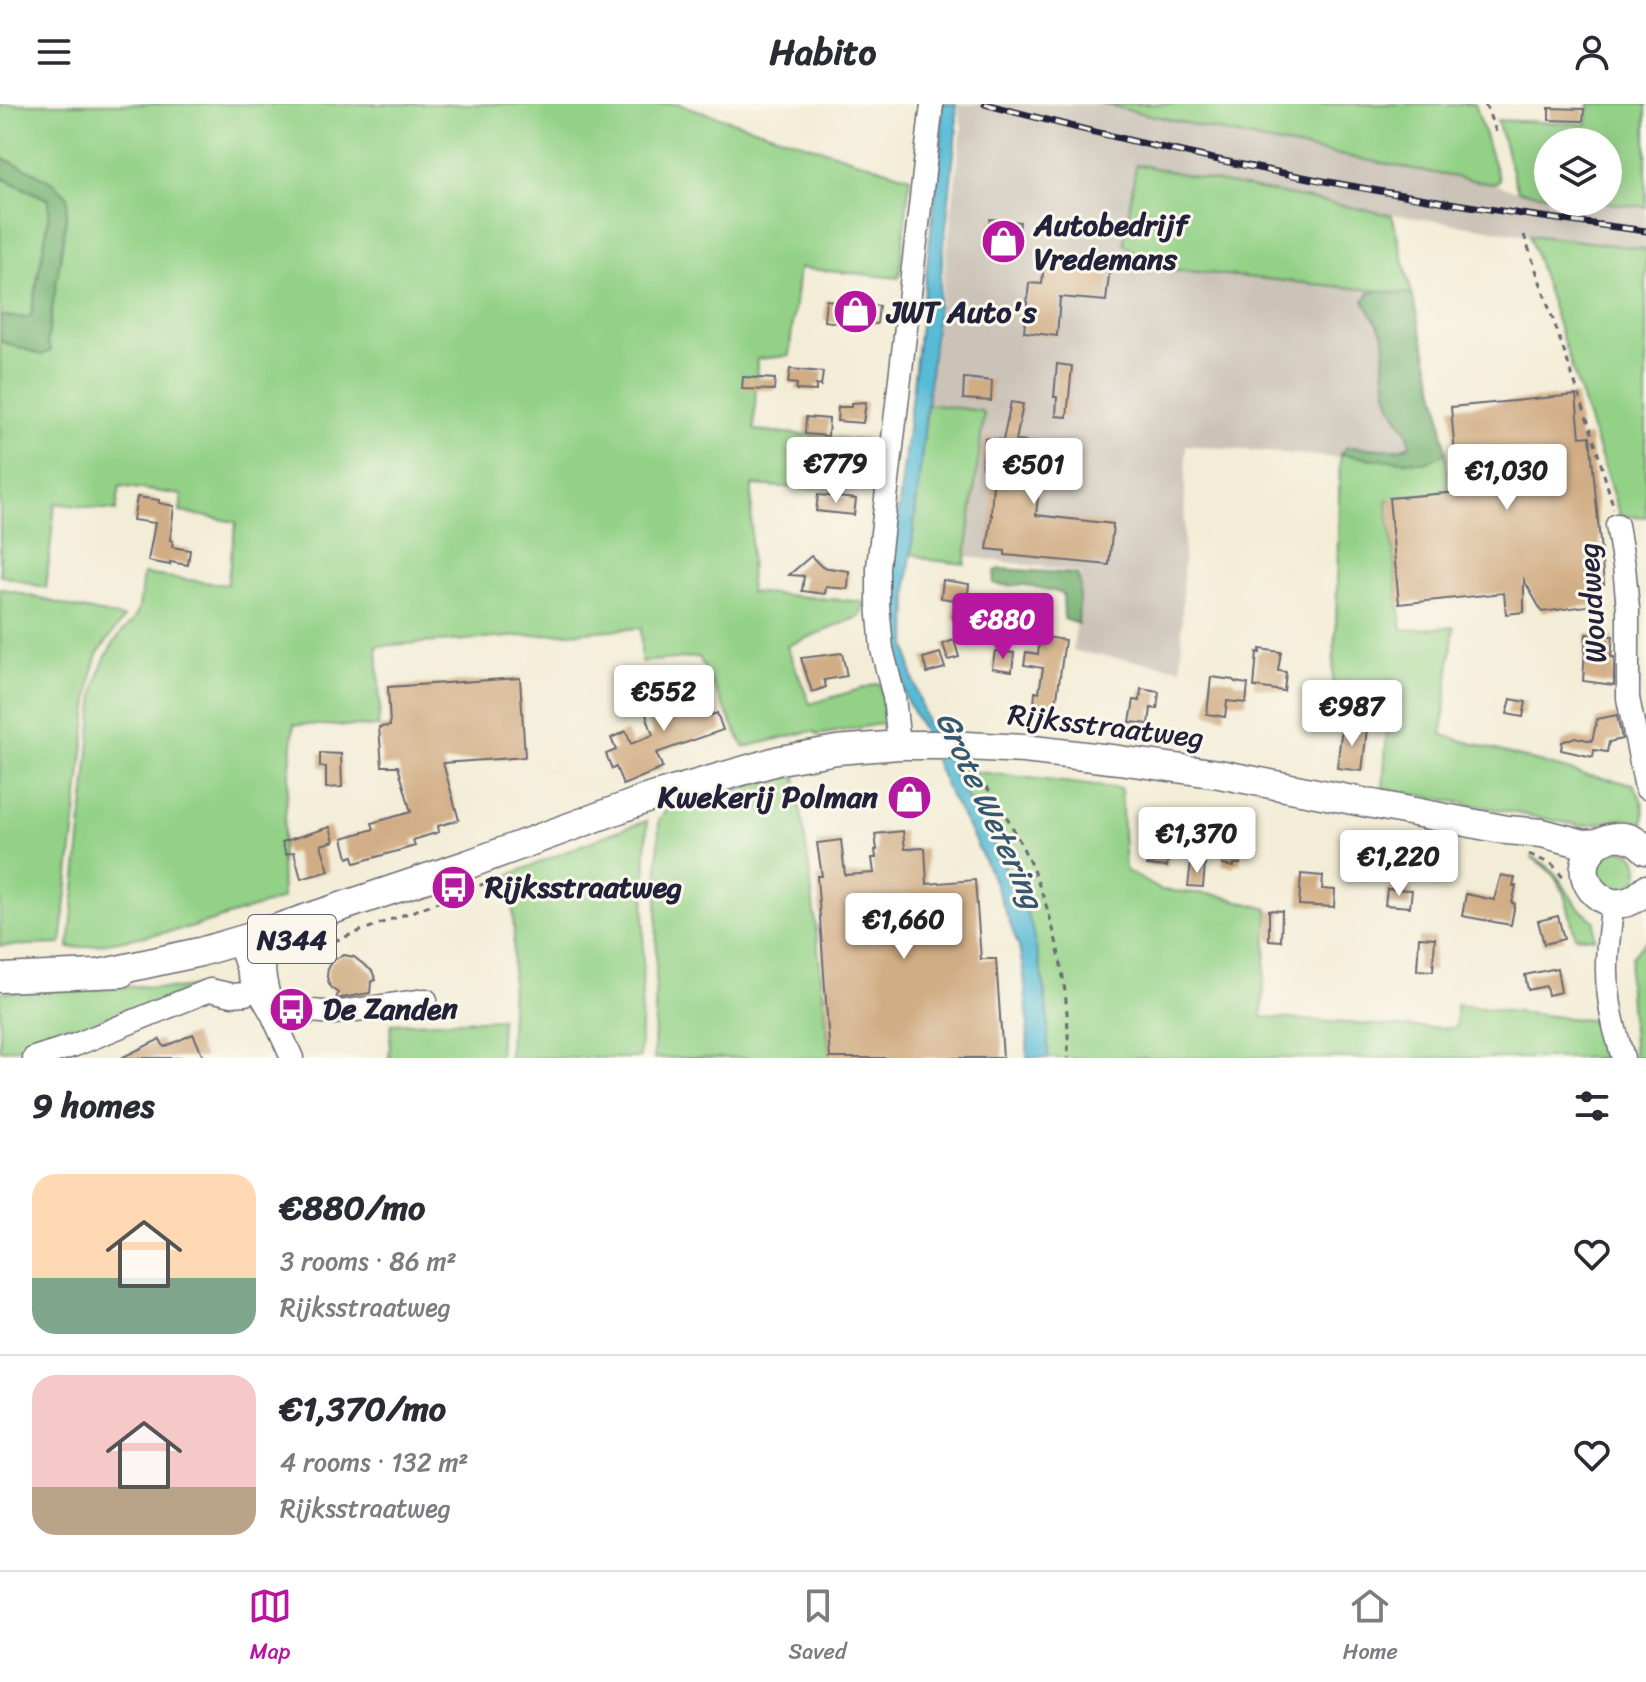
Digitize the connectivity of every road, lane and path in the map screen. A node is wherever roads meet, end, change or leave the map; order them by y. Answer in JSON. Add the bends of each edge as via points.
{"nodes":[{"id":1,"x":932,"y":104,"type":"edge"},
{"id":2,"x":1485,"y":104,"type":"edge"},
{"id":3,"x":1497,"y":134,"type":"dead end"},
{"id":4,"x":1524,"y":235,"type":"dead end"},
{"id":5,"x":1617,"y":525,"type":"joint"},
{"id":6,"x":922,"y":745,"type":"junction"},
{"id":7,"x":974,"y":761,"type":"dead end"},
{"id":8,"x":1646,"y":788,"type":"edge"},
{"id":9,"x":1507,"y":830,"type":"junction"},
{"id":10,"x":1599,"y":843,"type":"junction"},
{"id":11,"x":1644,"y":845,"type":"edge"},
{"id":12,"x":1585,"y":872,"type":"junction"},
{"id":13,"x":500,"y":875,"type":"dead end"},
{"id":14,"x":1646,"y":889,"type":"edge"},
{"id":15,"x":1613,"y":903,"type":"junction"},
{"id":16,"x":257,"y":961,"type":"junction"},
{"id":17,"x":0,"y":978,"type":"edge"},
{"id":18,"x":426,"y":1000,"type":"dead end"},
{"id":19,"x":276,"y":1020,"type":"junction"},
{"id":20,"x":34,"y":1058,"type":"edge"},
{"id":21,"x":292,"y":1058,"type":"edge"},
{"id":22,"x":1068,"y":1058,"type":"edge"},
{"id":23,"x":1623,"y":1058,"type":"edge"}],
"edges":[{"from":1,"to":6,"type":"street","via":[[878,567],[882,649],[894,697]]},
{"from":2,"to":3,"type":"path"},
{"from":4,"to":5,"type":"path","name":"Woudweg","via":[[1593,436]]},
{"from":5,"to":8,"type":"street","name":"Woudweg","via":[[1628,609],[1628,698]]},
{"from":6,"to":9,"type":"main road","name":"Rijksstraatweg","number":"N344","via":[[1024,749],[1219,774]]},
{"from":6,"to":16,"type":"main road","name":"Rijksstraatweg","number":"N344","via":[[780,760],[649,798],[469,864]]},
{"from":7,"to":22,"type":"path","via":[[978,781],[991,792],[1021,843],[1051,915],[1066,994]]},
{"from":9,"to":10,"type":"main road","name":"Rijksstraatweg","number":"N344"},
{"from":9,"to":12,"type":"main road","name":"Rijksstraatweg","number":"N344","via":[[1576,860]]},
{"from":10,"to":11,"type":"main road","number":"N344","via":[[1620,836]]},
{"from":10,"to":12,"type":"main road"},
{"from":12,"to":15,"type":"main road","number":"N344","via":[[1596,894]]},
{"from":13,"to":16,"type":"path","via":[[277,962]]},
{"from":14,"to":15,"type":"main road","via":[[1628,902]]},
{"from":15,"to":23,"type":"street","via":[[1608,996]]},
{"from":16,"to":17,"type":"main road","name":"Rijksstraatweg","number":"N344","via":[[173,973]]},
{"from":16,"to":19,"type":"street"},
{"from":16,"to":20,"type":"street","name":"Rijksstraatweg","via":[[245,994],[210,990]]},
{"from":18,"to":19,"type":"street","via":[[334,1013],[312,1011]]},
{"from":19,"to":21,"type":"street"}]}
